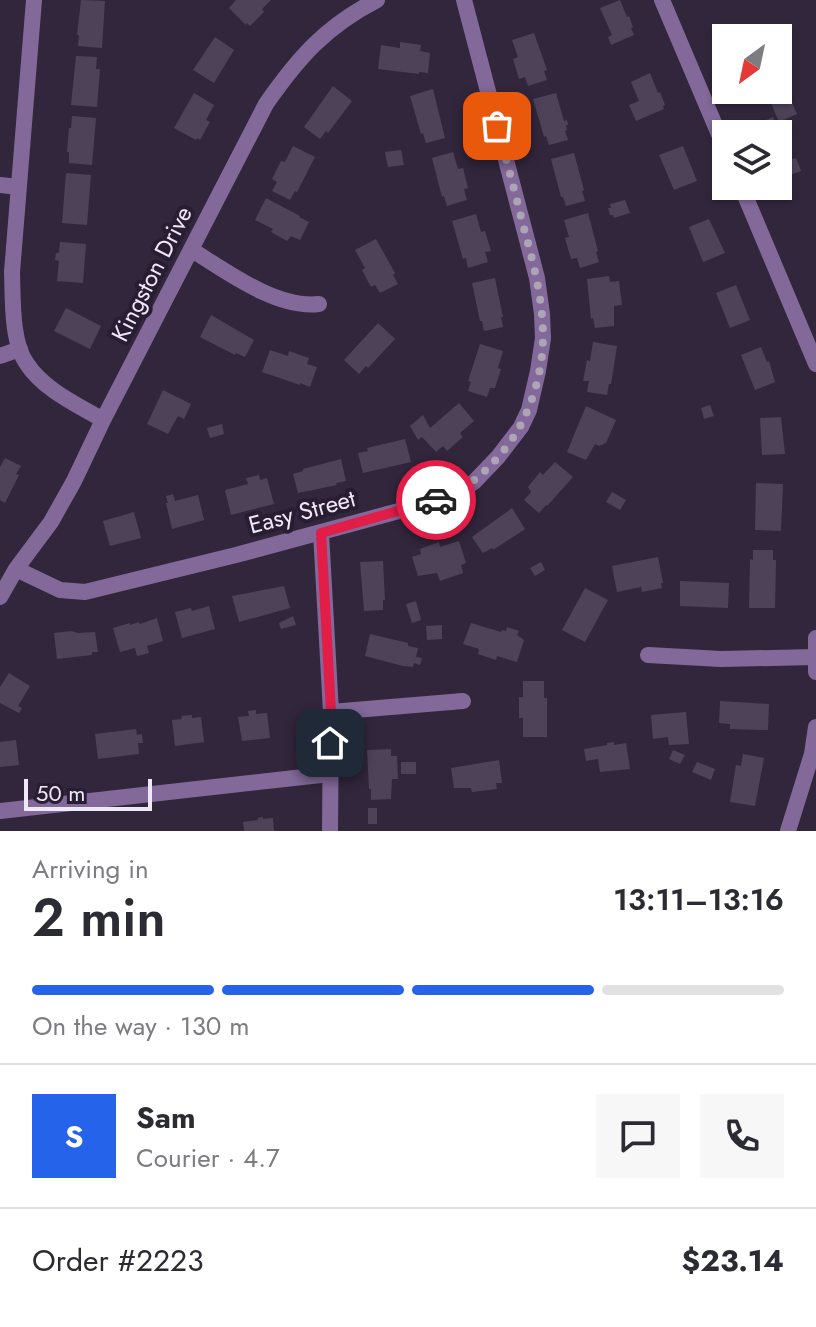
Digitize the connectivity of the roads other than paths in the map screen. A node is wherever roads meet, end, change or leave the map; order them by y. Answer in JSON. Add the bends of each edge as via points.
{"nodes":[{"id":1,"x":34,"y":0,"type":"edge"},
{"id":2,"x":377,"y":0,"type":"edge"},
{"id":3,"x":464,"y":0,"type":"edge"},
{"id":4,"x":662,"y":0,"type":"edge"},
{"id":5,"x":713,"y":120,"type":"edge"},
{"id":6,"x":0,"y":185,"type":"edge"},
{"id":7,"x":18,"y":187,"type":"junction"},
{"id":8,"x":747,"y":200,"type":"edge"},
{"id":9,"x":192,"y":250,"type":"junction"},
{"id":10,"x":319,"y":304,"type":"dead end"},
{"id":11,"x":20,"y":349,"type":"junction"},
{"id":12,"x":0,"y":356,"type":"edge"},
{"id":13,"x":815,"y":357,"type":"edge"},
{"id":14,"x":103,"y":420,"type":"junction"},
{"id":15,"x":321,"y":533,"type":"junction"},
{"id":16,"x":16,"y":569,"type":"junction"},
{"id":17,"x":0,"y":597,"type":"edge"},
{"id":18,"x":816,"y":638,"type":"edge"},
{"id":19,"x":648,"y":655,"type":"dead end"},
{"id":20,"x":815,"y":657,"type":"edge"},
{"id":21,"x":816,"y":672,"type":"edge"},
{"id":22,"x":463,"y":701,"type":"dead end"},
{"id":23,"x":331,"y":712,"type":"junction"},
{"id":24,"x":816,"y":727,"type":"edge"},
{"id":25,"x":330,"y":774,"type":"junction"},
{"id":26,"x":0,"y":811,"type":"edge"},
{"id":27,"x":330,"y":831,"type":"edge"},
{"id":28,"x":788,"y":831,"type":"edge"}],
"edges":[{"from":1,"to":7,"type":"street"},
{"from":2,"to":9,"type":"street","name":"Kingston Drive","via":[[329,30],[288,73],[254,125]]},
{"from":3,"to":15,"type":"street","name":"Easy Street","via":[[537,278],[543,338],[533,394],[521,427],[474,482],[432,502]]},
{"from":4,"to":5,"type":"street"},
{"from":6,"to":7,"type":"street"},
{"from":7,"to":11,"type":"street","via":[[12,272]]},
{"from":8,"to":13,"type":"street"},
{"from":9,"to":10,"type":"street","via":[[272,296],[297,305]]},
{"from":9,"to":14,"type":"street","name":"Kingston Drive"},
{"from":11,"to":12,"type":"street"},
{"from":11,"to":14,"type":"street","via":[[45,382]]},
{"from":14,"to":16,"type":"street","name":"Kingston Drive","via":[[51,522]]},
{"from":15,"to":16,"type":"street","name":"Easy Street","via":[[85,592],[60,590]]},
{"from":15,"to":23,"type":"street"},
{"from":16,"to":17,"type":"street","name":"Kingston Drive"},
{"from":18,"to":20,"type":"street"},
{"from":19,"to":20,"type":"street"},
{"from":20,"to":21,"type":"street"},
{"from":22,"to":23,"type":"street"},
{"from":23,"to":25,"type":"street"},
{"from":24,"to":28,"type":"street"},
{"from":25,"to":26,"type":"street"},
{"from":25,"to":27,"type":"street"}]}
